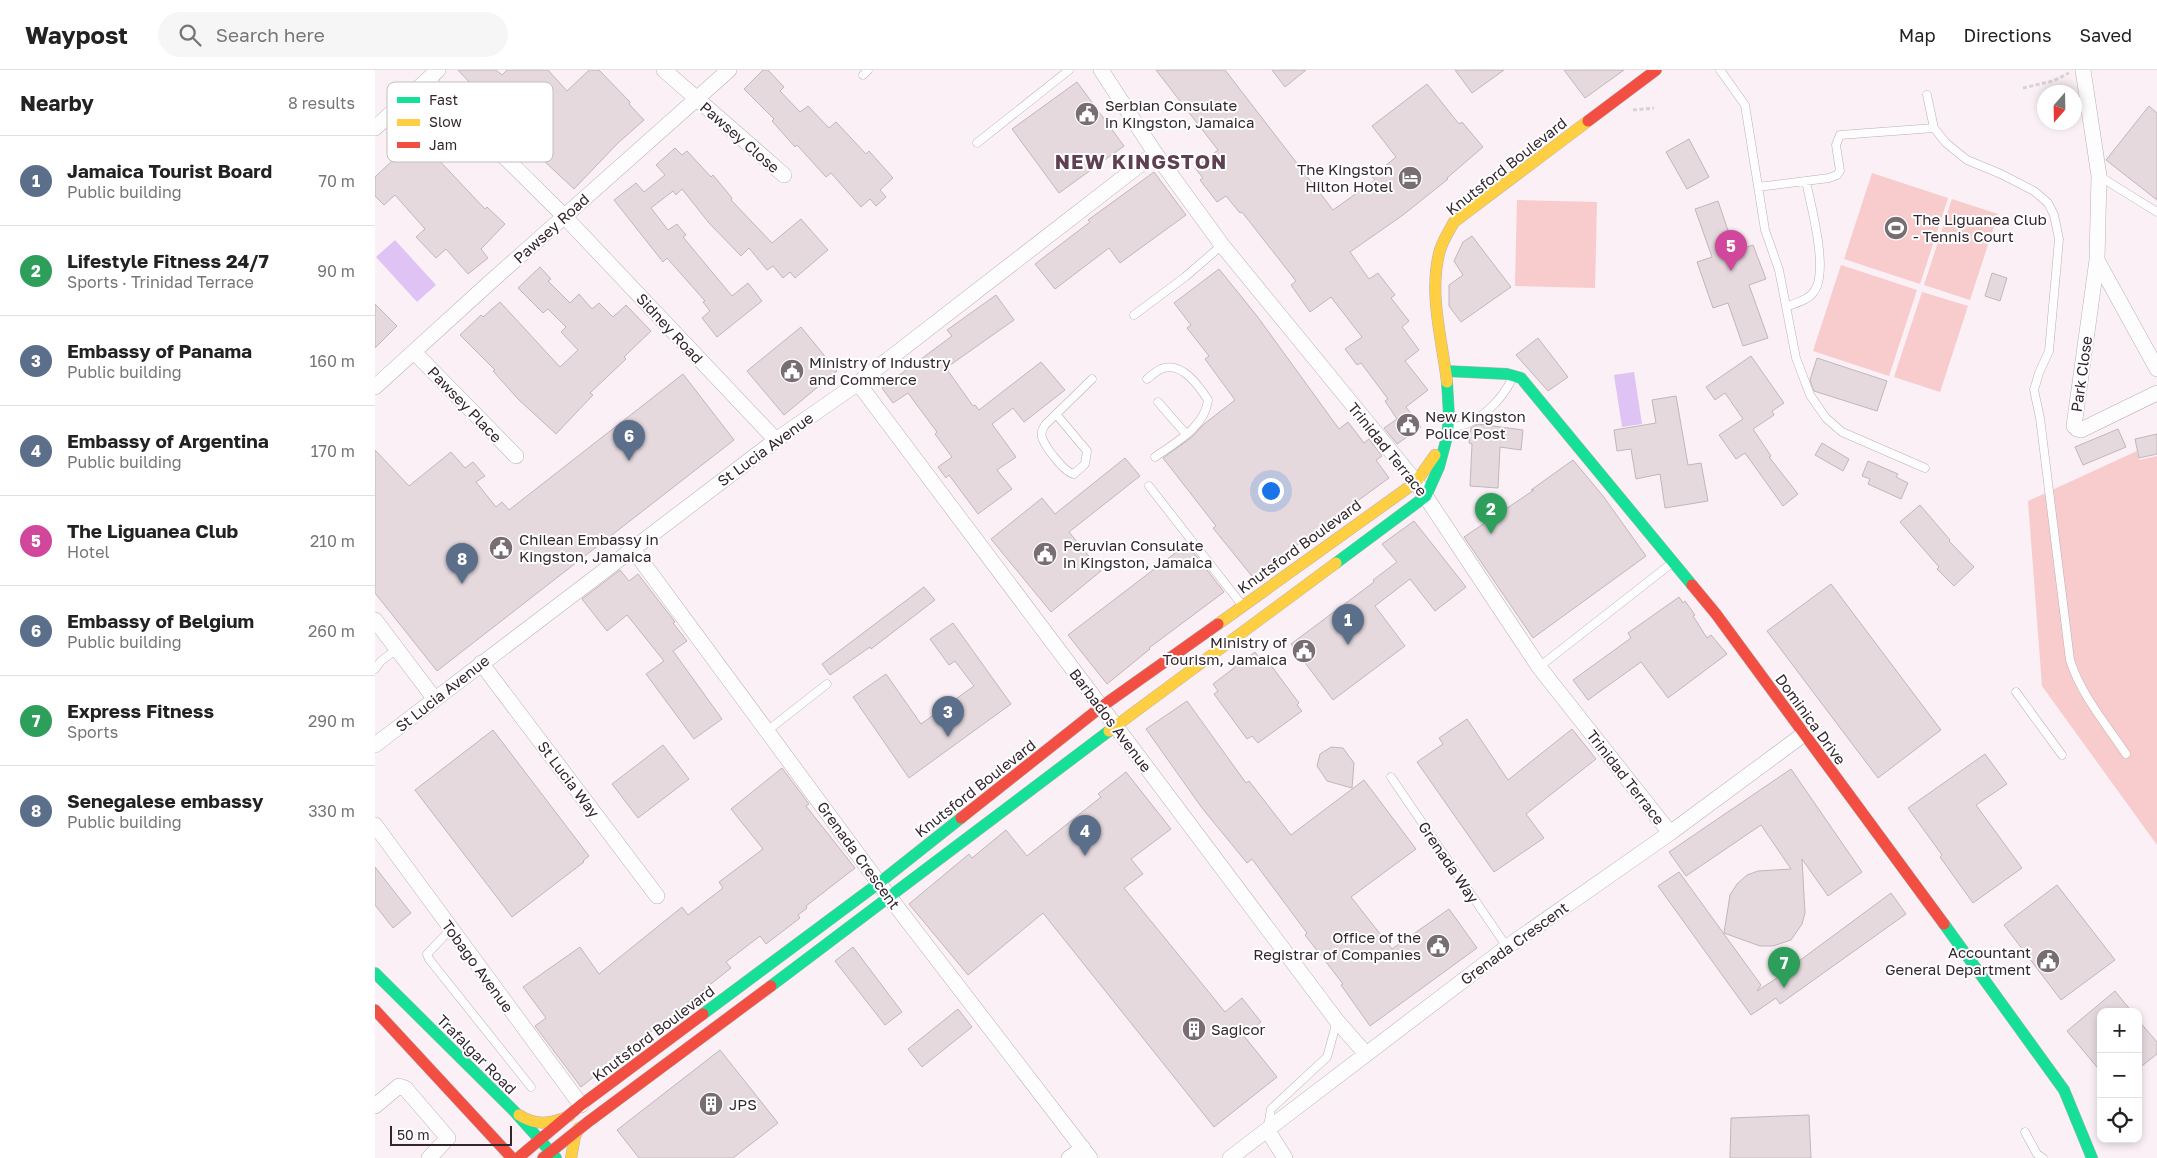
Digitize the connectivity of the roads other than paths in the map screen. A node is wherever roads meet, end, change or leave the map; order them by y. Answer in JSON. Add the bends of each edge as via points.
{"nodes":[{"id":1,"x":664,"y":70,"type":"edge"},
{"id":2,"x":729,"y":70,"type":"edge"},
{"id":3,"x":1069,"y":70,"type":"edge"},
{"id":4,"x":1101,"y":70,"type":"edge"},
{"id":5,"x":1656,"y":70,"type":"edge"},
{"id":6,"x":1720,"y":70,"type":"edge"},
{"id":7,"x":2083,"y":70,"type":"edge"},
{"id":8,"x":1927,"y":95,"type":"dead end"},
{"id":9,"x":697,"y":99,"type":"junction"},
{"id":10,"x":387,"y":117,"type":"edge"},
{"id":11,"x":375,"y":128,"type":"edge"},
{"id":12,"x":1934,"y":128,"type":"junction"},
{"id":13,"x":977,"y":143,"type":"dead end"},
{"id":14,"x":1155,"y":153,"type":"junction"},
{"id":15,"x":513,"y":162,"type":"edge"},
{"id":16,"x":784,"y":175,"type":"dead end"},
{"id":17,"x":2099,"y":176,"type":"junction"},
{"id":18,"x":1806,"y":181,"type":"junction"},
{"id":19,"x":1758,"y":187,"type":"junction"},
{"id":20,"x":2157,"y":212,"type":"edge"},
{"id":21,"x":564,"y":216,"type":"junction"},
{"id":22,"x":1222,"y":246,"type":"junction"},
{"id":23,"x":2097,"y":260,"type":"junction"},
{"id":24,"x":1786,"y":307,"type":"junction"},
{"id":25,"x":1134,"y":315,"type":"dead end"},
{"id":26,"x":414,"y":352,"type":"junction"},
{"id":27,"x":2157,"y":369,"type":"edge"},
{"id":28,"x":1446,"y":371,"type":"junction"},
{"id":29,"x":1513,"y":375,"type":"junction"},
{"id":30,"x":1092,"y":379,"type":"dead end"},
{"id":31,"x":1147,"y":379,"type":"dead end"},
{"id":32,"x":858,"y":383,"type":"junction"},
{"id":33,"x":375,"y":387,"type":"edge"},
{"id":34,"x":2157,"y":393,"type":"edge"},
{"id":35,"x":1158,"y":402,"type":"dead end"},
{"id":36,"x":1056,"y":414,"type":"junction"},
{"id":37,"x":1447,"y":428,"type":"junction"},
{"id":38,"x":1186,"y":434,"type":"junction"},
{"id":39,"x":776,"y":440,"type":"junction"},
{"id":40,"x":1445,"y":440,"type":"junction"},
{"id":41,"x":516,"y":456,"type":"dead end"},
{"id":42,"x":1155,"y":457,"type":"dead end"},
{"id":43,"x":1925,"y":468,"type":"dead end"},
{"id":44,"x":1415,"y":482,"type":"junction"},
{"id":45,"x":1149,"y":486,"type":"dead end"},
{"id":46,"x":1426,"y":496,"type":"junction"},
{"id":47,"x":632,"y":548,"type":"junction"},
{"id":48,"x":1673,"y":561,"type":"junction"},
{"id":49,"x":1242,"y":605,"type":"junction"},
{"id":50,"x":375,"y":620,"type":"edge"},
{"id":51,"x":397,"y":649,"type":"junction"},
{"id":52,"x":481,"y":662,"type":"junction"},
{"id":53,"x":1539,"y":666,"type":"junction"},
{"id":54,"x":375,"y":669,"type":"edge"},
{"id":55,"x":827,"y":684,"type":"dead end"},
{"id":56,"x":2016,"y":692,"type":"dead end"},
{"id":57,"x":434,"y":698,"type":"junction"},
{"id":58,"x":1101,"y":707,"type":"junction"},
{"id":59,"x":1115,"y":726,"type":"junction"},
{"id":60,"x":767,"y":731,"type":"junction"},
{"id":61,"x":1803,"y":734,"type":"junction"},
{"id":62,"x":375,"y":745,"type":"edge"},
{"id":63,"x":2126,"y":754,"type":"dead end"},
{"id":64,"x":2062,"y":755,"type":"dead end"},
{"id":65,"x":1391,"y":777,"type":"dead end"},
{"id":66,"x":375,"y":825,"type":"edge"},
{"id":67,"x":1670,"y":833,"type":"junction"},
{"id":68,"x":879,"y":883,"type":"junction"},
{"id":69,"x":657,"y":896,"type":"dead end"},
{"id":70,"x":890,"y":898,"type":"junction"},
{"id":71,"x":451,"y":930,"type":"junction"},
{"id":72,"x":1507,"y":947,"type":"junction"},
{"id":73,"x":375,"y":973,"type":"edge"},
{"id":74,"x":375,"y":1010,"type":"edge"},
{"id":75,"x":1337,"y":1021,"type":"junction"},
{"id":76,"x":1366,"y":1054,"type":"junction"},
{"id":77,"x":531,"y":1087,"type":"dead end"},
{"id":78,"x":375,"y":1106,"type":"edge"},
{"id":79,"x":581,"y":1106,"type":"junction"},
{"id":80,"x":513,"y":1111,"type":"junction"},
{"id":81,"x":569,"y":1116,"type":"junction"},
{"id":82,"x":579,"y":1128,"type":"junction"},
{"id":83,"x":1268,"y":1131,"type":"junction"},
{"id":84,"x":2025,"y":1132,"type":"dead end"},
{"id":85,"x":540,"y":1139,"type":"junction"},
{"id":86,"x":1086,"y":1153,"type":"edge"},
{"id":87,"x":550,"y":1156,"type":"edge"},
{"id":88,"x":2089,"y":1157,"type":"edge"},
{"id":89,"x":429,"y":1158,"type":"edge"},
{"id":90,"x":513,"y":1158,"type":"edge"},
{"id":91,"x":518,"y":1158,"type":"edge"},
{"id":92,"x":571,"y":1158,"type":"edge"},
{"id":93,"x":1069,"y":1158,"type":"edge"},
{"id":94,"x":1230,"y":1158,"type":"edge"},
{"id":95,"x":1285,"y":1158,"type":"edge"},
{"id":96,"x":2043,"y":1158,"type":"edge"}],
"edges":[{"from":1,"to":9,"type":"street","name":"Pawsey Close"},
{"from":2,"to":9,"type":"street","name":"Pawsey Road"},
{"from":3,"to":13,"type":"lane"},
{"from":4,"to":14,"type":"street","name":"Trinidad Terrace"},
{"from":5,"to":28,"type":"main road","name":"Knutsford Boulevard","via":[[1454,222],[1439,251],[1435,291]]},
{"from":6,"to":19,"type":"lane","via":[[1745,105]]},
{"from":7,"to":17,"type":"street","name":"Park Close"},
{"from":8,"to":12,"type":"lane"},
{"from":9,"to":16,"type":"street","name":"Pawsey Close"},
{"from":9,"to":21,"type":"street","name":"Pawsey Road"},
{"from":10,"to":11,"type":"street"},
{"from":12,"to":18,"type":"lane","via":[[1840,135],[1836,145],[1840,171],[1837,175]]},
{"from":12,"to":63,"type":"lane","via":[[1967,160],[2034,191],[2048,203],[2054,216],[2059,239],[2049,351],[2034,390],[2070,660],[2085,694]]},
{"from":14,"to":22,"type":"street","name":"Trinidad Terrace"},
{"from":14,"to":32,"type":"street","name":"St Lucia Avenue"},
{"from":15,"to":21,"type":"street","name":"Sidney Road"},
{"from":17,"to":20,"type":"lane"},
{"from":17,"to":23,"type":"street","name":"Park Close"},
{"from":18,"to":19,"type":"lane"},
{"from":18,"to":24,"type":"lane","via":[[1822,266],[1820,280],[1809,297]]},
{"from":19,"to":24,"type":"lane","via":[[1765,230],[1779,270]]},
{"from":21,"to":26,"type":"street","name":"Pawsey Road"},
{"from":21,"to":39,"type":"street","name":"Sidney Road"},
{"from":22,"to":25,"type":"lane"},
{"from":22,"to":44,"type":"street","name":"Trinidad Terrace"},
{"from":23,"to":27,"type":"street"},
{"from":23,"to":34,"type":"street","name":"Park Close","via":[[2074,426],[2081,430]]},
{"from":24,"to":43,"type":"lane","via":[[1803,380],[1826,418],[1841,432]]},
{"from":26,"to":33,"type":"street","name":"Pawsey Road"},
{"from":26,"to":41,"type":"street","name":"Pawsey Place"},
{"from":28,"to":29,"type":"main road"},
{"from":28,"to":37,"type":"main road","name":"Knutsford Boulevard"},
{"from":29,"to":37,"type":"lane","via":[[1508,388],[1480,417],[1464,425]]},
{"from":29,"to":48,"type":"main road","name":"Dominica Drive","via":[[1521,378]]},
{"from":30,"to":36,"type":"lane"},
{"from":31,"to":38,"type":"lane","via":[[1164,368],[1175,368],[1188,374],[1203,392],[1208,400],[1207,411]]},
{"from":32,"to":39,"type":"street","name":"St Lucia Avenue"},
{"from":32,"to":58,"type":"street","name":"Barbados Avenue"},
{"from":35,"to":38,"type":"lane"},
{"from":36,"to":36,"type":"lane","via":[[1041,432],[1042,439],[1065,471],[1074,474],[1085,464],[1087,451]]},
{"from":37,"to":40,"type":"main road","name":"Knutsford Boulevard"},
{"from":38,"to":42,"type":"lane"},
{"from":39,"to":47,"type":"street","name":"St Lucia Avenue"},
{"from":40,"to":44,"type":"main road","name":"Knutsford Boulevard"},
{"from":40,"to":46,"type":"main road","name":"Knutsford Boulevard","via":[[1443,458]]},
{"from":44,"to":46,"type":"street","name":"Trinidad Terrace"},
{"from":44,"to":49,"type":"main road","name":"Knutsford Boulevard"},
{"from":45,"to":49,"type":"lane"},
{"from":46,"to":53,"type":"street","name":"Trinidad Terrace"},
{"from":46,"to":59,"type":"main road","name":"Knutsford Boulevard"},
{"from":47,"to":52,"type":"street","name":"St Lucia Avenue"},
{"from":47,"to":60,"type":"street","name":"Grenada Crescent"},
{"from":48,"to":53,"type":"lane"},
{"from":48,"to":61,"type":"main road","name":"Dominica Drive","via":[[1716,614]]},
{"from":49,"to":58,"type":"main road","name":"Knutsford Boulevard"},
{"from":50,"to":51,"type":"street"},
{"from":51,"to":54,"type":"lane"},
{"from":51,"to":57,"type":"street"},
{"from":52,"to":57,"type":"street","name":"St Lucia Avenue"},
{"from":52,"to":69,"type":"street","name":"St Lucia Way"},
{"from":53,"to":67,"type":"street","name":"Trinidad Terrace"},
{"from":55,"to":60,"type":"lane"},
{"from":56,"to":64,"type":"lane"},
{"from":57,"to":62,"type":"street","name":"St Lucia Avenue"},
{"from":58,"to":59,"type":"street","name":"Barbados Avenue"},
{"from":58,"to":68,"type":"main road","name":"Knutsford Boulevard"},
{"from":59,"to":70,"type":"main road","name":"Knutsford Boulevard"},
{"from":59,"to":75,"type":"street","name":"Barbados Avenue"},
{"from":60,"to":68,"type":"street","name":"Grenada Crescent"},
{"from":61,"to":67,"type":"street","name":"Grenada Crescent"},
{"from":61,"to":88,"type":"main road","name":"Dominica Drive","via":[[2064,1090]]},
{"from":65,"to":72,"type":"lane","name":"Grenada Way"},
{"from":66,"to":71,"type":"street","name":"Tobago Avenue"},
{"from":67,"to":72,"type":"street","name":"Grenada Crescent"},
{"from":68,"to":70,"type":"street","name":"Grenada Crescent"},
{"from":68,"to":79,"type":"main road","name":"Knutsford Boulevard"},
{"from":70,"to":82,"type":"main road","name":"Knutsford Boulevard"},
{"from":70,"to":86,"type":"street","name":"Grenada Crescent"},
{"from":71,"to":77,"type":"lane","via":[[430,949],[429,959]]},
{"from":71,"to":79,"type":"street","name":"Tobago Avenue"},
{"from":72,"to":76,"type":"street","name":"Grenada Crescent"},
{"from":73,"to":80,"type":"main road","name":"Trafalgar Road"},
{"from":74,"to":90,"type":"main road"},
{"from":75,"to":76,"type":"street","name":"Barbados Avenue"},
{"from":75,"to":83,"type":"lane","via":[[1327,1057],[1271,1109]]},
{"from":76,"to":83,"type":"street","name":"Grenada Crescent"},
{"from":78,"to":89,"type":"street","via":[[393,1089],[405,1088],[448,1138]]},
{"from":79,"to":81,"type":"main road","name":"Knutsford Boulevard"},
{"from":80,"to":81,"type":"main road","via":[[537,1124],[548,1124]]},
{"from":80,"to":85,"type":"main road","name":"Trafalgar Road"},
{"from":81,"to":85,"type":"main road","name":"Knutsford Boulevard"},
{"from":82,"to":87,"type":"main road","name":"Knutsford Boulevard"},
{"from":82,"to":92,"type":"main road"},
{"from":83,"to":94,"type":"street","name":"Grenada Crescent"},
{"from":83,"to":95,"type":"street"},
{"from":84,"to":96,"type":"lane","via":[[2037,1154]]},
{"from":85,"to":87,"type":"main road","name":"Trafalgar Road"},
{"from":85,"to":91,"type":"main road","name":"Knutsford Boulevard"},
{"from":86,"to":93,"type":"street"}]}
